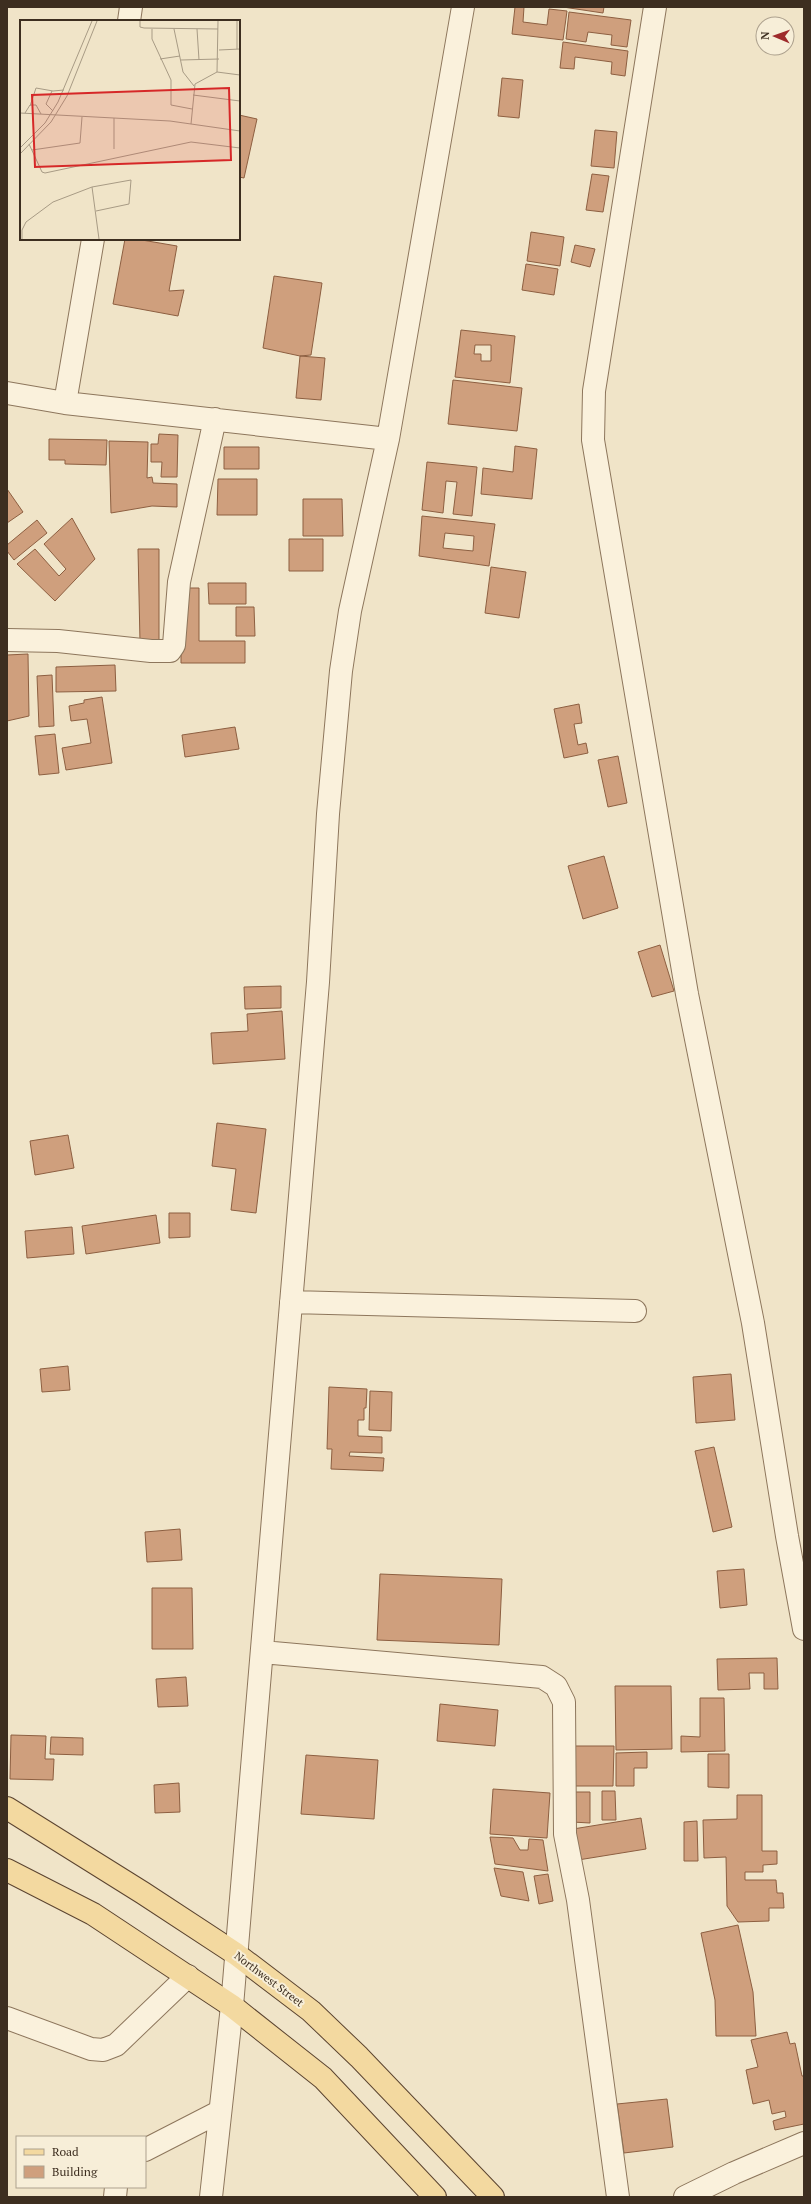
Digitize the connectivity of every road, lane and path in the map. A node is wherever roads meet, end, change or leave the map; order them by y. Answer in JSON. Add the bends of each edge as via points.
{"nodes":[{"id":1,"x":131,"y":7,"type":"edge"},
{"id":2,"x":463,"y":7,"type":"edge"},
{"id":3,"x":655,"y":7,"type":"edge"},
{"id":4,"x":129,"y":20,"type":"edge"},
{"id":5,"x":93,"y":240,"type":"edge"},
{"id":6,"x":7,"y":393,"type":"edge"},
{"id":7,"x":65,"y":403,"type":"junction"},
{"id":8,"x":215,"y":419,"type":"junction"},
{"id":9,"x":388,"y":439,"type":"junction"},
{"id":10,"x":7,"y":640,"type":"edge"},
{"id":11,"x":291,"y":1302,"type":"junction"},
{"id":12,"x":635,"y":1311,"type":"dead end"},
{"id":13,"x":804,"y":1629,"type":"edge"},
{"id":14,"x":262,"y":1652,"type":"junction"},
{"id":15,"x":7,"y":1808,"type":"edge"},
{"id":16,"x":7,"y":1870,"type":"edge"},
{"id":17,"x":236,"y":1954,"type":"junction"},
{"id":18,"x":188,"y":1976,"type":"junction"},
{"id":19,"x":232,"y":2006,"type":"junction"},
{"id":20,"x":7,"y":2018,"type":"edge"},
{"id":21,"x":219,"y":2112,"type":"junction"},
{"id":22,"x":804,"y":2143,"type":"edge"},
{"id":23,"x":146,"y":2149,"type":"edge"},
{"id":24,"x":211,"y":2197,"type":"edge"},
{"id":25,"x":435,"y":2197,"type":"edge"},
{"id":26,"x":493,"y":2197,"type":"edge"},
{"id":27,"x":618,"y":2197,"type":"edge"},
{"id":28,"x":685,"y":2197,"type":"edge"}],
"edges":[{"from":1,"to":4,"type":"street"},
{"from":2,"to":9,"type":"street"},
{"from":3,"to":13,"type":"street","via":[[594,391],[593,440],[686,986],[753,1323],[786,1536]]},
{"from":5,"to":7,"type":"street"},
{"from":6,"to":7,"type":"street"},
{"from":7,"to":8,"type":"street"},
{"from":8,"to":9,"type":"street"},
{"from":8,"to":10,"type":"street","via":[[179,582],[174,645],[170,651],[28,639]]},
{"from":9,"to":11,"type":"street","via":[[350,611],[341,671],[328,814],[318,990]]},
{"from":11,"to":12,"type":"street"},
{"from":11,"to":14,"type":"street"},
{"from":14,"to":17,"type":"street"},
{"from":14,"to":27,"type":"street","via":[[542,1677],[556,1686],[564,1702],[565,1834],[578,1900]]},
{"from":15,"to":17,"type":"main road","name":"Northwest Street"},
{"from":16,"to":18,"type":"main road","via":[[93,1914]]},
{"from":17,"to":19,"type":"street"},
{"from":17,"to":26,"type":"main road","name":"Northwest Street","via":[[311,2011],[359,2057]]},
{"from":18,"to":19,"type":"main road"},
{"from":18,"to":20,"type":"street","via":[[116,2045],[103,2050],[91,2049]]},
{"from":19,"to":21,"type":"street"},
{"from":19,"to":25,"type":"main road","via":[[323,2078]]},
{"from":21,"to":23,"type":"street"},
{"from":21,"to":24,"type":"street"},
{"from":22,"to":28,"type":"street"}]}
